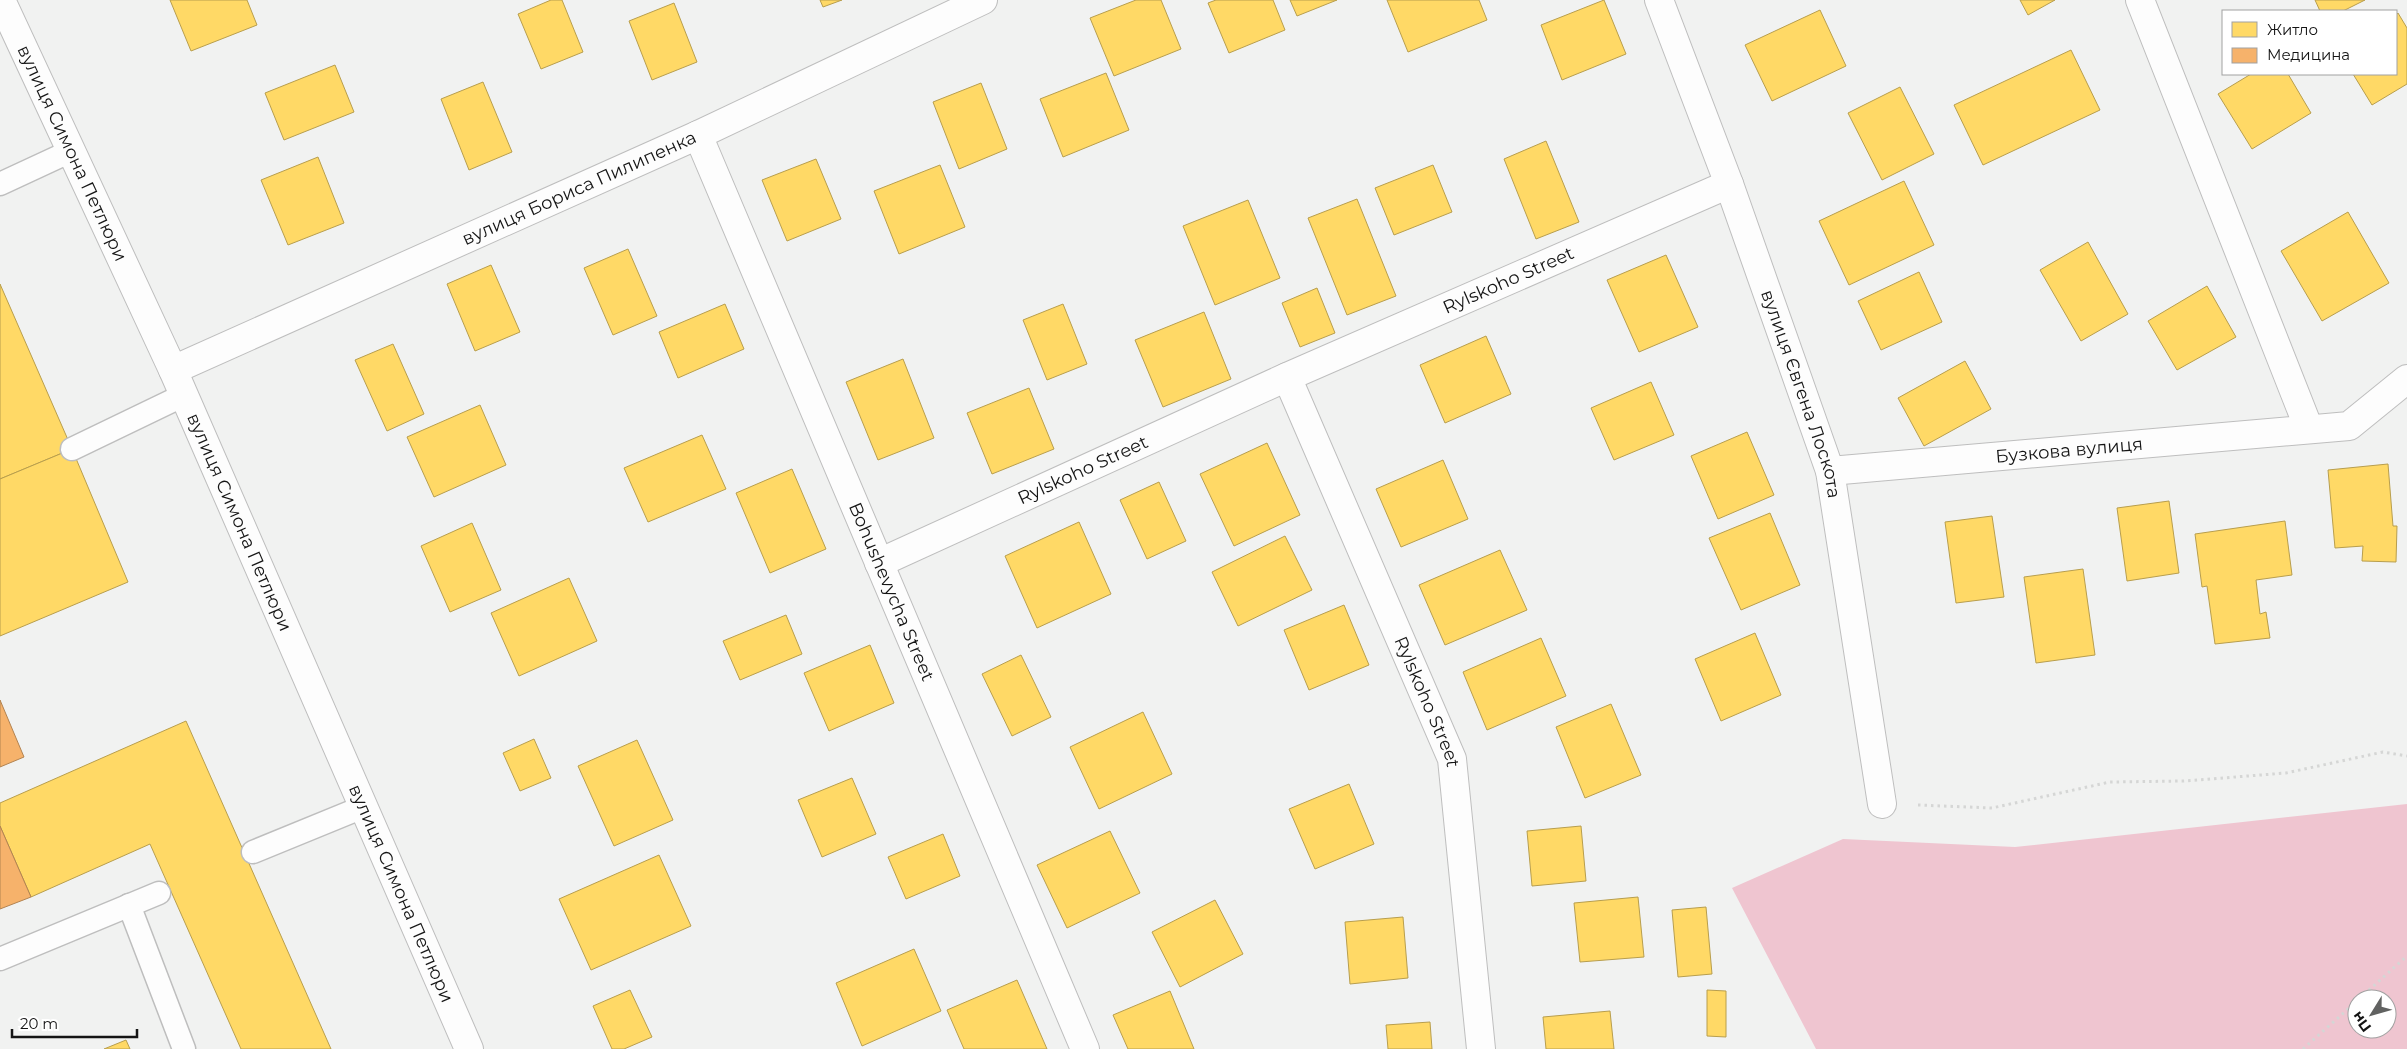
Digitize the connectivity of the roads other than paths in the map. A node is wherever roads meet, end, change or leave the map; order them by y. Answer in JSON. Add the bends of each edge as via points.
{"nodes":[{"id":1,"x":1,"y":0,"type":"edge"},
{"id":2,"x":983,"y":0,"type":"edge"},
{"id":3,"x":1659,"y":0,"type":"edge"},
{"id":4,"x":2140,"y":0,"type":"edge"},
{"id":5,"x":698,"y":135,"type":"junction"},
{"id":6,"x":71,"y":151,"type":"junction"},
{"id":7,"x":0,"y":184,"type":"edge"},
{"id":8,"x":1729,"y":184,"type":"junction"},
{"id":9,"x":173,"y":370,"type":"junction"},
{"id":10,"x":1287,"y":377,"type":"junction"},
{"id":11,"x":2407,"y":379,"type":"edge"},
{"id":12,"x":184,"y":395,"type":"junction"},
{"id":13,"x":2309,"y":430,"type":"junction"},
{"id":14,"x":72,"y":450,"type":"dead end"},
{"id":15,"x":1830,"y":471,"type":"junction"},
{"id":16,"x":879,"y":563,"type":"junction"},
{"id":17,"x":1882,"y":804,"type":"road end"},
{"id":18,"x":363,"y":807,"type":"junction"},
{"id":19,"x":253,"y":852,"type":"dead end"},
{"id":20,"x":159,"y":893,"type":"dead end"},
{"id":21,"x":129,"y":905,"type":"junction"},
{"id":22,"x":0,"y":959,"type":"edge"},
{"id":23,"x":184,"y":1049,"type":"edge"},
{"id":24,"x":469,"y":1049,"type":"edge"},
{"id":25,"x":1085,"y":1049,"type":"edge"},
{"id":26,"x":1481,"y":1049,"type":"edge"}],
"edges":[{"from":1,"to":6,"type":"street","name":"вулиця Симона Петлюри"},
{"from":2,"to":5,"type":"street","name":"вулиця Бориса Пилипенка"},
{"from":3,"to":8,"type":"street","name":"вулиця Євгена Лоскота"},
{"from":4,"to":13,"type":"street"},
{"from":5,"to":9,"type":"street","name":"вулиця Бориса Пилипенка"},
{"from":5,"to":16,"type":"street","name":"Bohushevycha Street"},
{"from":6,"to":7,"type":"lane"},
{"from":6,"to":9,"type":"street","name":"вулиця Симона Петлюри"},
{"from":8,"to":10,"type":"street","name":"Rylskoho Street"},
{"from":8,"to":15,"type":"street","name":"вулиця Євгена Лоскота"},
{"from":9,"to":12,"type":"street","name":"вулиця Симона Петлюри"},
{"from":10,"to":16,"type":"street","name":"Rylskoho Street"},
{"from":10,"to":26,"type":"street","name":"Rylskoho Street","via":[[1452,759]]},
{"from":11,"to":13,"type":"street","name":"Бузкова вулиця","via":[[2349,426]]},
{"from":12,"to":14,"type":"lane"},
{"from":12,"to":18,"type":"street","name":"вулиця Симона Петлюри"},
{"from":13,"to":15,"type":"street","name":"Бузкова вулиця"},
{"from":15,"to":17,"type":"street","name":"вулиця Євгена Лоскота"},
{"from":16,"to":25,"type":"street","name":"Bohushevycha Street"},
{"from":18,"to":19,"type":"lane"},
{"from":18,"to":24,"type":"street","name":"вулиця Симона Петлюри"},
{"from":20,"to":21,"type":"lane"},
{"from":21,"to":22,"type":"lane"},
{"from":21,"to":23,"type":"lane"}]}
